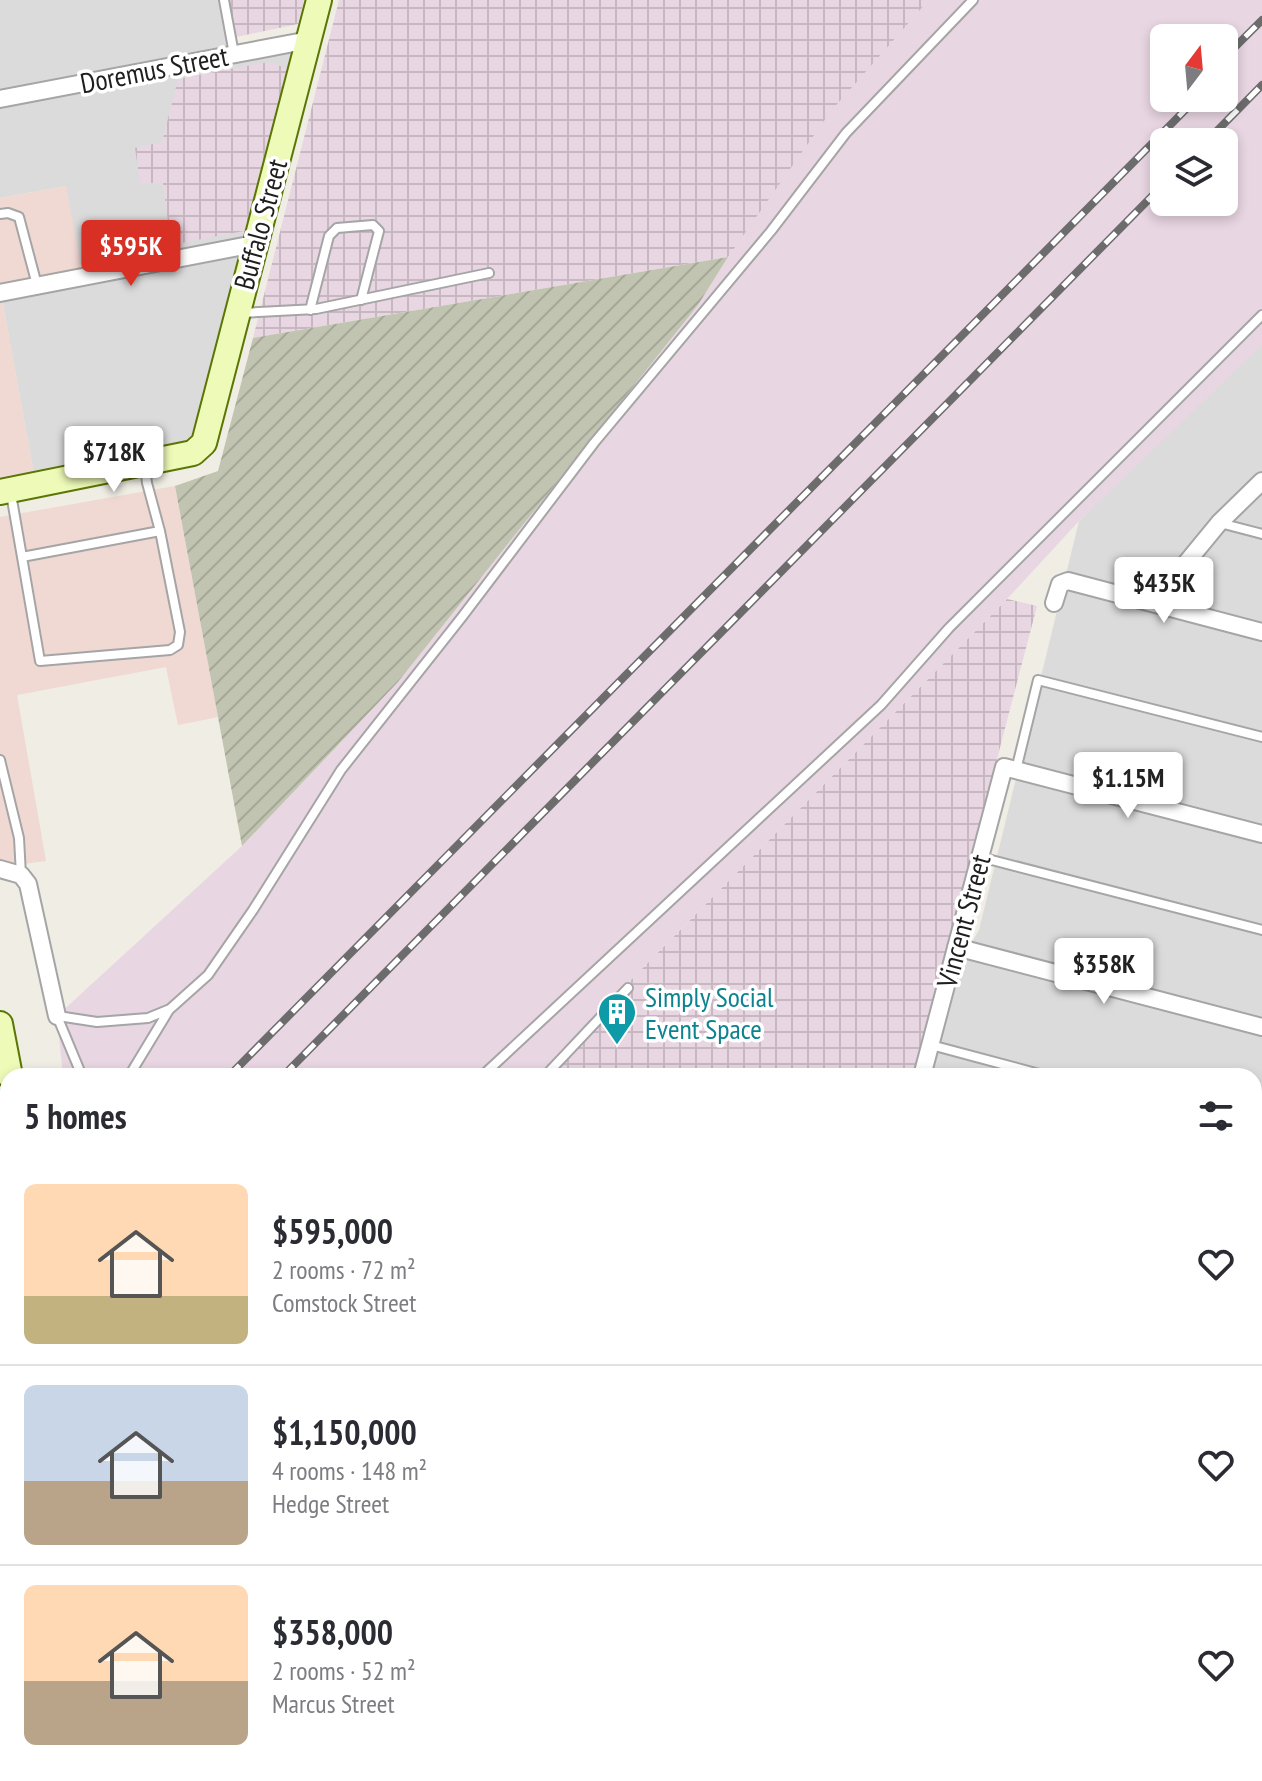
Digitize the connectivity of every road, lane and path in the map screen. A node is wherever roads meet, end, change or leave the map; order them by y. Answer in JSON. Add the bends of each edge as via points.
{"nodes":[{"id":1,"x":224,"y":0,"type":"edge"},
{"id":2,"x":319,"y":0,"type":"edge"},
{"id":3,"x":973,"y":0,"type":"edge"},
{"id":4,"x":309,"y":40,"type":"junction"},
{"id":5,"x":234,"y":54,"type":"junction"},
{"id":6,"x":0,"y":99,"type":"edge"},
{"id":7,"x":0,"y":214,"type":"edge"},
{"id":8,"x":254,"y":244,"type":"junction"},
{"id":9,"x":489,"y":273,"type":"dead end"},
{"id":10,"x":37,"y":286,"type":"junction"},
{"id":11,"x":0,"y":293,"type":"edge"},
{"id":12,"x":361,"y":300,"type":"junction"},
{"id":13,"x":310,"y":310,"type":"junction"},
{"id":14,"x":237,"y":313,"type":"junction"},
{"id":15,"x":1262,"y":315,"type":"edge"},
{"id":16,"x":145,"y":463,"type":"junction"},
{"id":17,"x":1262,"y":481,"type":"edge"},
{"id":18,"x":5,"y":491,"type":"edge"},
{"id":19,"x":1219,"y":523,"type":"junction"},
{"id":20,"x":160,"y":531,"type":"junction"},
{"id":21,"x":1262,"y":534,"type":"edge"},
{"id":22,"x":22,"y":557,"type":"junction"},
{"id":23,"x":1154,"y":602,"type":"junction"},
{"id":24,"x":1054,"y":603,"type":"dead end"},
{"id":25,"x":1262,"y":632,"type":"edge"},
{"id":26,"x":1262,"y":737,"type":"edge"},
{"id":27,"x":0,"y":760,"type":"edge"},
{"id":28,"x":1010,"y":768,"type":"junction"},
{"id":29,"x":1262,"y":834,"type":"edge"},
{"id":30,"x":980,"y":857,"type":"junction"},
{"id":31,"x":0,"y":869,"type":"edge"},
{"id":32,"x":21,"y":875,"type":"junction"},
{"id":33,"x":1262,"y":930,"type":"edge"},
{"id":34,"x":956,"y":947,"type":"junction"},
{"id":35,"x":628,"y":988,"type":"dead end"},
{"id":36,"x":169,"y":1009,"type":"dead end"},
{"id":37,"x":57,"y":1016,"type":"junction"},
{"id":38,"x":0,"y":1024,"type":"edge"},
{"id":39,"x":1262,"y":1027,"type":"edge"},
{"id":40,"x":930,"y":1045,"type":"junction"},
{"id":41,"x":8,"y":1068,"type":"edge"},
{"id":42,"x":79,"y":1068,"type":"edge"},
{"id":43,"x":134,"y":1068,"type":"edge"},
{"id":44,"x":491,"y":1068,"type":"edge"},
{"id":45,"x":553,"y":1068,"type":"edge"},
{"id":46,"x":924,"y":1068,"type":"edge"},
{"id":47,"x":1017,"y":1068,"type":"edge"}],
"edges":[{"from":1,"to":5,"type":"lane"},
{"from":2,"to":4,"type":"street","name":"Buffalo Street"},
{"from":3,"to":37,"type":"lane","via":[[846,133],[594,443],[341,770],[208,975],[170,1009],[148,1018],[97,1022]]},
{"from":4,"to":5,"type":"street","name":"Doremus Street"},
{"from":4,"to":8,"type":"street","name":"Buffalo Street"},
{"from":5,"to":6,"type":"street","name":"Doremus Street"},
{"from":7,"to":10,"type":"lane","via":[[19,217]]},
{"from":8,"to":10,"type":"street"},
{"from":8,"to":14,"type":"street","name":"Buffalo Street"},
{"from":9,"to":12,"type":"lane"},
{"from":10,"to":11,"type":"street"},
{"from":12,"to":13,"type":"lane"},
{"from":12,"to":13,"type":"lane","via":[[379,231],[373,225],[337,228],[329,236]]},
{"from":13,"to":14,"type":"lane"},
{"from":14,"to":16,"type":"street","name":"Buffalo Street","via":[[201,447]]},
{"from":15,"to":44,"type":"lane","via":[[949,628],[881,705]]},
{"from":16,"to":18,"type":"street"},
{"from":16,"to":20,"type":"lane"},
{"from":17,"to":19,"type":"street"},
{"from":18,"to":22,"type":"lane"},
{"from":19,"to":21,"type":"lane"},
{"from":19,"to":23,"type":"street"},
{"from":20,"to":22,"type":"lane"},
{"from":20,"to":22,"type":"lane","via":[[180,632],[178,645],[170,650],[40,661]]},
{"from":23,"to":24,"type":"street","via":[[1068,581],[1060,584]]},
{"from":23,"to":25,"type":"street"},
{"from":26,"to":28,"type":"lane","via":[[1038,680]]},
{"from":27,"to":32,"type":"lane","via":[[19,838]]},
{"from":28,"to":29,"type":"street"},
{"from":28,"to":30,"type":"street","name":"Vincent Street"},
{"from":30,"to":33,"type":"lane"},
{"from":30,"to":34,"type":"street","name":"Vincent Street"},
{"from":31,"to":32,"type":"street"},
{"from":32,"to":37,"type":"street","via":[[28,884]]},
{"from":34,"to":39,"type":"street"},
{"from":34,"to":40,"type":"street","name":"Vincent Street"},
{"from":35,"to":45,"type":"lane"},
{"from":36,"to":43,"type":"lane"},
{"from":37,"to":42,"type":"lane"},
{"from":38,"to":41,"type":"street"},
{"from":40,"to":46,"type":"street","name":"Vincent Street"},
{"from":40,"to":47,"type":"lane"}]}
